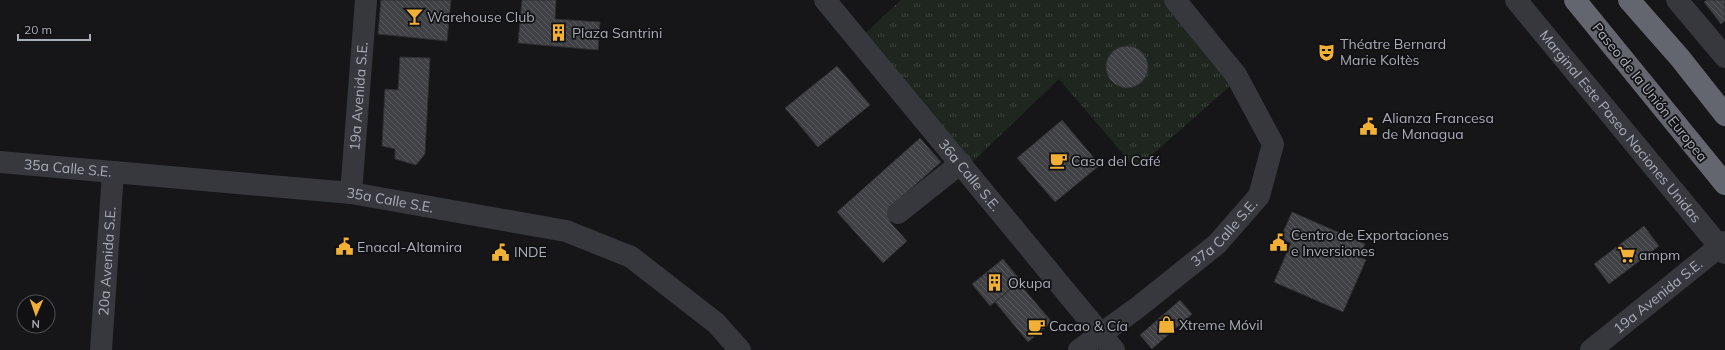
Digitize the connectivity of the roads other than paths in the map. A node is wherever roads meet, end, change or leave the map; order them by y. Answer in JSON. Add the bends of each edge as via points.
{"nodes":[{"id":1,"x":366,"y":0,"type":"edge"},
{"id":2,"x":826,"y":0,"type":"edge"},
{"id":3,"x":1175,"y":0,"type":"edge"},
{"id":4,"x":1516,"y":0,"type":"edge"},
{"id":5,"x":1575,"y":0,"type":"edge"},
{"id":6,"x":1629,"y":0,"type":"edge"},
{"id":7,"x":1678,"y":0,"type":"edge"},
{"id":8,"x":1725,"y":57,"type":"edge"},
{"id":9,"x":1725,"y":115,"type":"edge"},
{"id":10,"x":0,"y":162,"type":"edge"},
{"id":11,"x":961,"y":163,"type":"junction"},
{"id":12,"x":112,"y":172,"type":"junction"},
{"id":13,"x":1725,"y":184,"type":"edge"},
{"id":14,"x":351,"y":193,"type":"junction"},
{"id":15,"x":898,"y":213,"type":"dead end"},
{"id":16,"x":1723,"y":247,"type":"edge"},
{"id":17,"x":1108,"y":342,"type":"edge"},
{"id":18,"x":101,"y":350,"type":"edge"},
{"id":19,"x":740,"y":350,"type":"edge"},
{"id":20,"x":1079,"y":350,"type":"edge"},
{"id":21,"x":1591,"y":350,"type":"edge"}],
"edges":[{"from":1,"to":14,"type":"street","name":"19a Avenida S.E."},
{"from":2,"to":11,"type":"street","name":"36a Calle S.E."},
{"from":3,"to":17,"type":"street","name":"37a Calle S.E.","via":[[1236,74],[1273,144],[1259,196],[1217,244],[1137,308]]},
{"from":4,"to":16,"type":"street","name":"Marginal Este Paseo Naciones Unidas"},
{"from":5,"to":13,"type":"highway","name":"Paseo de la Unión Europea"},
{"from":6,"to":9,"type":"highway"},
{"from":7,"to":8,"type":"street"},
{"from":10,"to":12,"type":"street","name":"35a Calle S.E."},
{"from":11,"to":15,"type":"street"},
{"from":11,"to":17,"type":"street","name":"36a Calle S.E."},
{"from":12,"to":14,"type":"street","name":"35a Calle S.E."},
{"from":12,"to":18,"type":"street","name":"20a Avenida S.E."},
{"from":14,"to":19,"type":"street","name":"35a Calle S.E.","via":[[566,231],[631,257],[716,323]]},
{"from":16,"to":21,"type":"street","name":"19a Avenida S.E."},
{"from":17,"to":20,"type":"street","name":"37a Calle S.E."}]}
